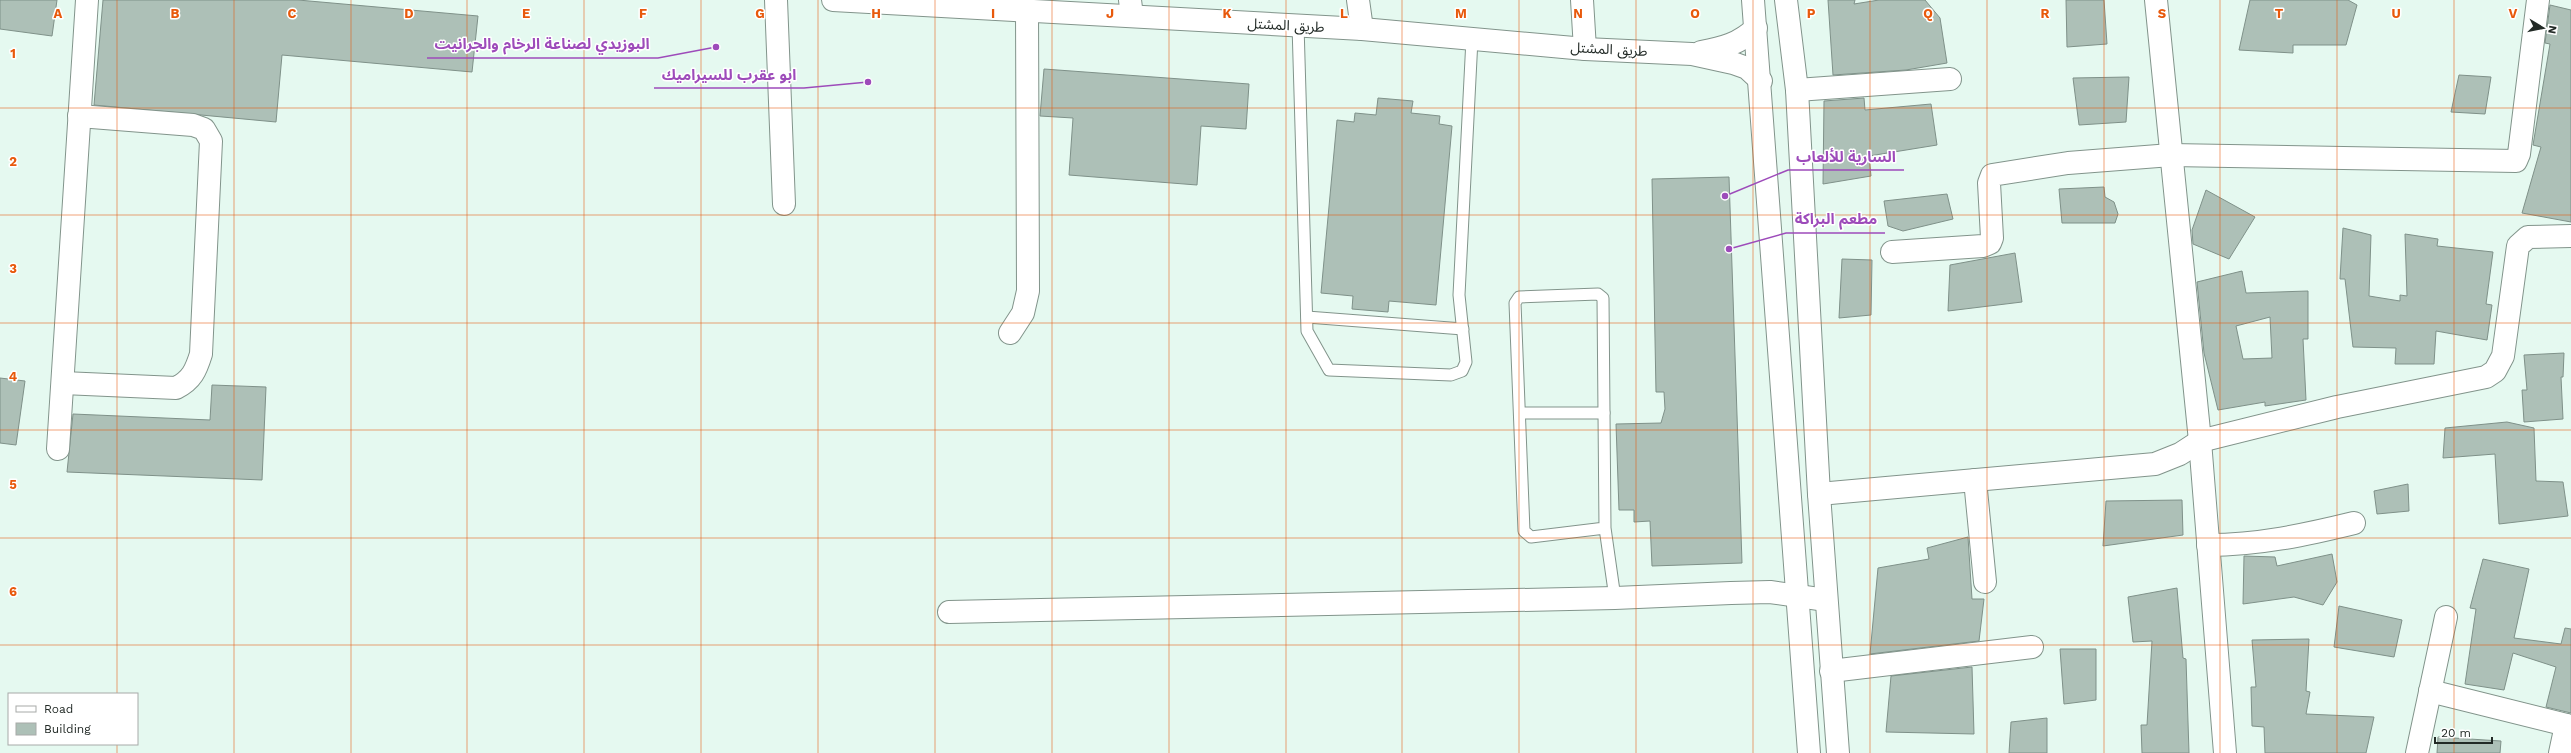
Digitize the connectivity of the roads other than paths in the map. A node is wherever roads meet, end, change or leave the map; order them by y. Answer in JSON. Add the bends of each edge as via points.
{"nodes":[{"id":1,"x":87,"y":0,"type":"edge"},
{"id":2,"x":776,"y":0,"type":"edge"},
{"id":3,"x":833,"y":0,"type":"edge"},
{"id":4,"x":1358,"y":0,"type":"edge"},
{"id":5,"x":1582,"y":0,"type":"edge"},
{"id":6,"x":1753,"y":0,"type":"edge"},
{"id":7,"x":1786,"y":0,"type":"edge"},
{"id":8,"x":2156,"y":0,"type":"edge"},
{"id":9,"x":2538,"y":0,"type":"edge"},
{"id":10,"x":913,"y":2,"type":"edge"},
{"id":11,"x":1131,"y":8,"type":"edge"},
{"id":12,"x":1027,"y":10,"type":"junction"},
{"id":13,"x":1298,"y":25,"type":"junction"},
{"id":14,"x":1756,"y":28,"type":"junction"},
{"id":15,"x":1362,"y":29,"type":"junction"},
{"id":16,"x":1472,"y":39,"type":"junction"},
{"id":17,"x":1585,"y":49,"type":"junction"},
{"id":18,"x":1692,"y":54,"type":"junction"},
{"id":19,"x":1950,"y":79,"type":"dead end"},
{"id":20,"x":1761,"y":81,"type":"junction"},
{"id":21,"x":1797,"y":90,"type":"junction"},
{"id":22,"x":79,"y":116,"type":"junction"},
{"id":23,"x":2171,"y":155,"type":"junction"},
{"id":24,"x":784,"y":204,"type":"dead end"},
{"id":25,"x":2571,"y":236,"type":"edge"},
{"id":26,"x":1892,"y":252,"type":"dead end"},
{"id":27,"x":1307,"y":317,"type":"junction"},
{"id":28,"x":1463,"y":329,"type":"junction"},
{"id":29,"x":1010,"y":333,"type":"dead end"},
{"id":30,"x":63,"y":384,"type":"junction"},
{"id":31,"x":1520,"y":413,"type":"junction"},
{"id":32,"x":1604,"y":413,"type":"junction"},
{"id":33,"x":2200,"y":441,"type":"junction"},
{"id":34,"x":58,"y":448,"type":"dead end"},
{"id":35,"x":1975,"y":480,"type":"junction"},
{"id":36,"x":1819,"y":494,"type":"junction"},
{"id":37,"x":2354,"y":523,"type":"dead end"},
{"id":38,"x":1605,"y":528,"type":"junction"},
{"id":39,"x":2208,"y":545,"type":"junction"},
{"id":40,"x":1985,"y":582,"type":"dead end"},
{"id":41,"x":1797,"y":595,"type":"junction"},
{"id":42,"x":1615,"y":598,"type":"junction"},
{"id":43,"x":1826,"y":600,"type":"junction"},
{"id":44,"x":949,"y":612,"type":"dead end"},
{"id":45,"x":2446,"y":617,"type":"dead end"},
{"id":46,"x":2032,"y":647,"type":"dead end"},
{"id":47,"x":1831,"y":671,"type":"junction"},
{"id":48,"x":2430,"y":691,"type":"junction"},
{"id":49,"x":2569,"y":725,"type":"edge"},
{"id":50,"x":1810,"y":753,"type":"edge"},
{"id":51,"x":1838,"y":753,"type":"edge"},
{"id":52,"x":2225,"y":753,"type":"edge"},
{"id":53,"x":2417,"y":753,"type":"edge"},
{"id":54,"x":2560,"y":753,"type":"edge"}],
"edges":[{"from":1,"to":22,"type":"main road"},
{"from":2,"to":24,"type":"main road"},
{"from":3,"to":10,"type":"main road","name":"طريق المشتل"},
{"from":4,"to":15,"type":"main road"},
{"from":5,"to":17,"type":"main road"},
{"from":6,"to":14,"type":"main road"},
{"from":7,"to":21,"type":"main road"},
{"from":8,"to":23,"type":"main road"},
{"from":9,"to":23,"type":"main road","via":[[2519,154],[2516,161]]},
{"from":10,"to":12,"type":"main road","name":"طريق المشتل"},
{"from":11,"to":12,"type":"main road","name":"طريق المشتل"},
{"from":11,"to":13,"type":"main road","name":"طريق المشتل"},
{"from":12,"to":29,"type":"main road","via":[[1028,291],[1023,313]]},
{"from":13,"to":15,"type":"main road","name":"طريق المشتل"},
{"from":13,"to":27,"type":"lane"},
{"from":14,"to":18,"type":"main road","name":"طريق المشتل","via":[[1745,38],[1728,47]]},
{"from":14,"to":20,"type":"main road"},
{"from":15,"to":16,"type":"main road","name":"طريق المشتل"},
{"from":16,"to":17,"type":"main road","name":"طريق المشتل"},
{"from":16,"to":28,"type":"lane","via":[[1459,295]]},
{"from":17,"to":18,"type":"main road","name":"طريق المشتل"},
{"from":18,"to":20,"type":"main road","name":"طريق المشتل","via":[[1748,68]]},
{"from":19,"to":21,"type":"main road"},
{"from":20,"to":41,"type":"main road"},
{"from":21,"to":36,"type":"main road"},
{"from":22,"to":30,"type":"main road"},
{"from":22,"to":30,"type":"main road","via":[[193,125],[204,129],[211,141],[201,354],[196,371],[187,382],[176,388]]},
{"from":23,"to":26,"type":"main road","via":[[2068,162],[1996,173],[1992,175],[1989,183],[1992,238],[1990,243],[1983,246]]},
{"from":23,"to":33,"type":"main road"},
{"from":25,"to":33,"type":"main road","via":[[2528,237],[2518,246],[2503,356],[2495,371],[2486,377],[2337,407]]},
{"from":27,"to":28,"type":"lane"},
{"from":27,"to":28,"type":"lane","via":[[1307,331],[1329,370],[1452,375],[1462,371],[1466,362]]},
{"from":30,"to":34,"type":"main road"},
{"from":31,"to":32,"type":"lane"},
{"from":31,"to":32,"type":"lane","via":[[1517,299],[1598,294],[1603,298]]},
{"from":31,"to":38,"type":"lane","via":[[1524,532],[1531,537]]},
{"from":32,"to":38,"type":"lane"},
{"from":33,"to":35,"type":"main road","via":[[2180,454],[2155,464]]},
{"from":33,"to":39,"type":"main road"},
{"from":35,"to":36,"type":"main road"},
{"from":35,"to":40,"type":"main road"},
{"from":36,"to":43,"type":"main road"},
{"from":37,"to":39,"type":"main road","via":[[2296,537],[2244,545]]},
{"from":38,"to":42,"type":"lane"},
{"from":39,"to":52,"type":"main road"},
{"from":41,"to":42,"type":"main road","via":[[1770,592]]},
{"from":41,"to":43,"type":"main road"},
{"from":41,"to":50,"type":"main road"},
{"from":42,"to":44,"type":"main road"},
{"from":43,"to":47,"type":"main road"},
{"from":45,"to":48,"type":"main road"},
{"from":46,"to":47,"type":"main road"},
{"from":47,"to":51,"type":"main road"},
{"from":48,"to":49,"type":"main road"},
{"from":48,"to":53,"type":"main road"},
{"from":49,"to":54,"type":"main road"}]}
